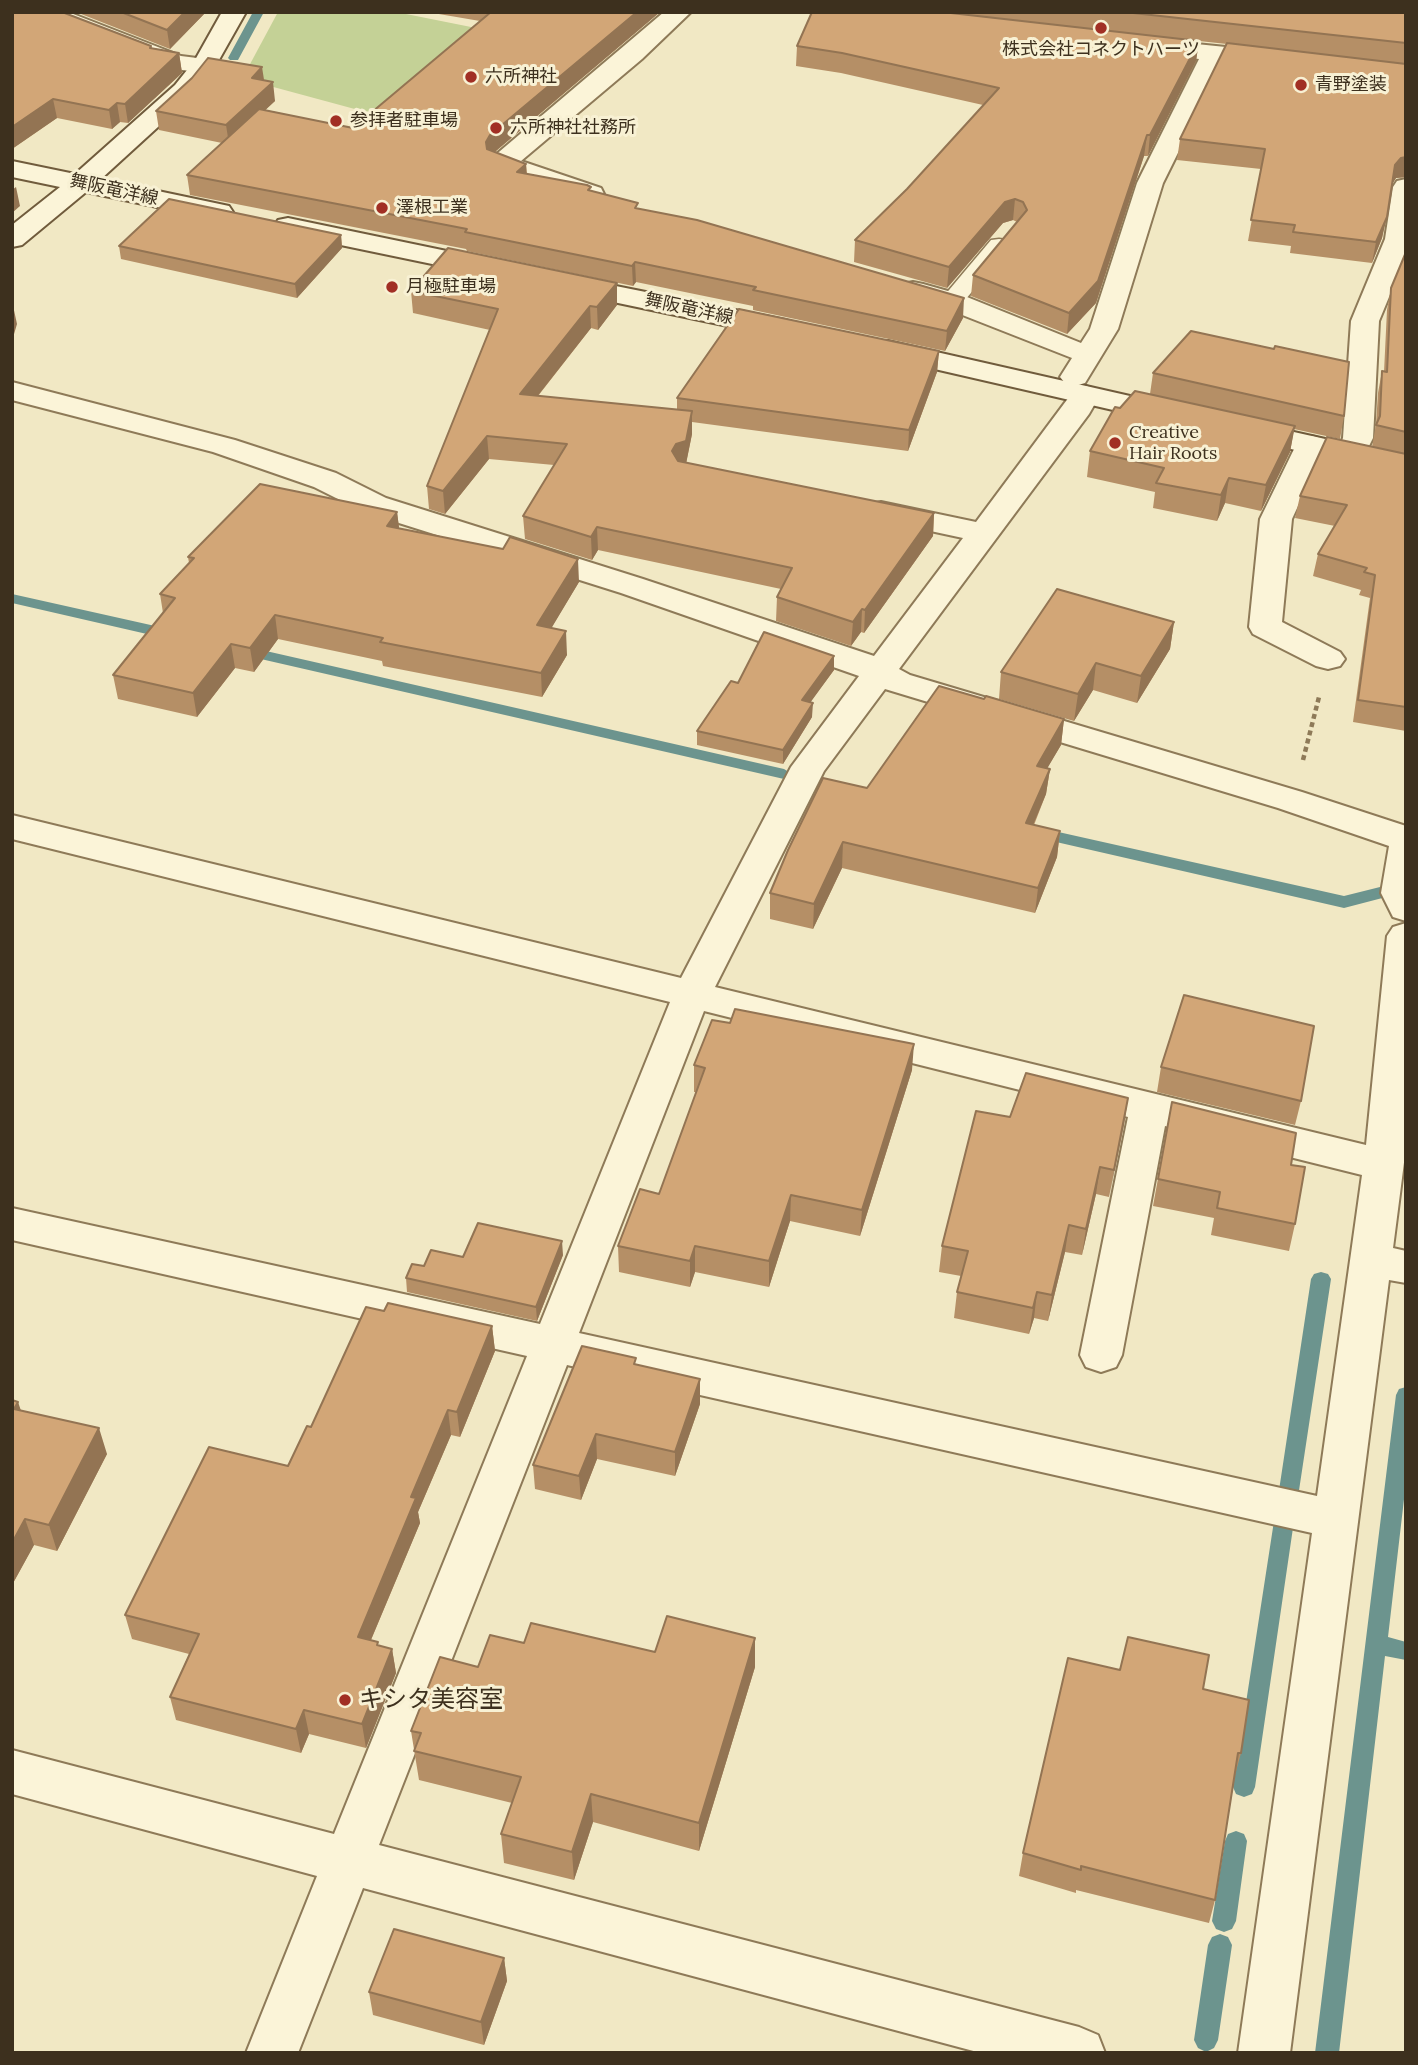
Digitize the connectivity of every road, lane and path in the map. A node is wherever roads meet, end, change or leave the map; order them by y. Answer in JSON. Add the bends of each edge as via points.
{"nodes":[{"id":1,"x":45,"y":12,"type":"edge"},
{"id":2,"x":234,"y":12,"type":"edge"},
{"id":3,"x":679,"y":12,"type":"edge"},
{"id":4,"x":1119,"y":43,"type":"edge"},
{"id":5,"x":1215,"y":53,"type":"junction"},
{"id":6,"x":1297,"y":62,"type":"edge"},
{"id":7,"x":204,"y":65,"type":"junction"},
{"id":8,"x":12,"y":169,"type":"edge"},
{"id":9,"x":81,"y":183,"type":"junction"},
{"id":10,"x":1406,"y":187,"type":"edge"},
{"id":11,"x":615,"y":203,"type":"edge"},
{"id":12,"x":1012,"y":229,"type":"edge"},
{"id":13,"x":12,"y":239,"type":"edge"},
{"id":14,"x":887,"y":283,"type":"edge"},
{"id":15,"x":953,"y":301,"type":"junction"},
{"id":16,"x":807,"y":334,"type":"edge"},
{"id":17,"x":862,"y":345,"type":"edge"},
{"id":18,"x":1089,"y":354,"type":"junction"},
{"id":19,"x":12,"y":391,"type":"edge"},
{"id":20,"x":1076,"y":393,"type":"junction"},
{"id":21,"x":1311,"y":445,"type":"junction"},
{"id":22,"x":1351,"y":454,"type":"junction"},
{"id":23,"x":1406,"y":466,"type":"edge"},
{"id":24,"x":846,"y":505,"type":"edge"},
{"id":25,"x":983,"y":534,"type":"junction"},
{"id":26,"x":1328,"y":659,"type":"joint"},
{"id":27,"x":879,"y":672,"type":"junction"},
{"id":28,"x":1290,"y":800,"type":"junction"},
{"id":29,"x":12,"y":827,"type":"edge"},
{"id":30,"x":1406,"y":839,"type":"edge"},
{"id":31,"x":1406,"y":848,"type":"edge"},
{"id":32,"x":1406,"y":908,"type":"edge"},
{"id":33,"x":1406,"y":936,"type":"edge"},
{"id":34,"x":692,"y":994,"type":"junction"},
{"id":35,"x":1151,"y":1107,"type":"junction"},
{"id":36,"x":1384,"y":1165,"type":"junction"},
{"id":37,"x":12,"y":1224,"type":"edge"},
{"id":38,"x":1389,"y":1263,"type":"edge"},
{"id":39,"x":553,"y":1345,"type":"junction"},
{"id":40,"x":1101,"y":1355,"type":"dead end"},
{"id":41,"x":1336,"y":1520,"type":"junction"},
{"id":42,"x":12,"y":1772,"type":"edge"},
{"id":43,"x":349,"y":1860,"type":"junction"},
{"id":44,"x":272,"y":2053,"type":"edge"},
{"id":45,"x":1079,"y":2053,"type":"edge"},
{"id":46,"x":1264,"y":2053,"type":"edge"}],
"edges":[{"from":1,"to":7,"type":"street","via":[[177,62]]},
{"from":2,"to":7,"type":"street"},
{"from":3,"to":11,"type":"street","via":[[502,163]]},
{"from":4,"to":5,"type":"street"},
{"from":5,"to":6,"type":"street"},
{"from":5,"to":18,"type":"street","via":[[1150,183],[1104,329]]},
{"from":7,"to":9,"type":"street","via":[[184,90]]},
{"from":8,"to":9,"type":"street","name":"舞阪竜洋線"},
{"from":9,"to":13,"type":"street"},
{"from":9,"to":16,"type":"street","name":"舞阪竜洋線"},
{"from":10,"to":22,"type":"street","via":[[1399,239],[1365,321],[1359,438]]},
{"from":12,"to":15,"type":"lane"},
{"from":14,"to":15,"type":"street"},
{"from":15,"to":18,"type":"street"},
{"from":17,"to":20,"type":"street"},
{"from":18,"to":20,"type":"street"},
{"from":19,"to":27,"type":"street","via":[[224,446],[325,480],[375,505],[644,590]]},
{"from":20,"to":21,"type":"street"},
{"from":20,"to":25,"type":"street"},
{"from":21,"to":22,"type":"street"},
{"from":21,"to":26,"type":"street","via":[[1276,519],[1265,627]]},
{"from":22,"to":23,"type":"street"},
{"from":24,"to":25,"type":"street"},
{"from":25,"to":27,"type":"street"},
{"from":26,"to":28,"type":"path"},
{"from":27,"to":28,"type":"street"},
{"from":27,"to":34,"type":"street","via":[[808,767]]},
{"from":28,"to":30,"type":"street"},
{"from":29,"to":34,"type":"street"},
{"from":31,"to":32,"type":"street","via":[[1399,893]]},
{"from":33,"to":36,"type":"street"},
{"from":34,"to":35,"type":"street"},
{"from":34,"to":39,"type":"street"},
{"from":35,"to":36,"type":"street"},
{"from":35,"to":40,"type":"street"},
{"from":36,"to":38,"type":"street"},
{"from":37,"to":39,"type":"street"},
{"from":38,"to":41,"type":"street"},
{"from":39,"to":41,"type":"street"},
{"from":39,"to":43,"type":"street"},
{"from":41,"to":46,"type":"street"},
{"from":42,"to":43,"type":"street"},
{"from":43,"to":44,"type":"street"},
{"from":43,"to":45,"type":"street"}]}
